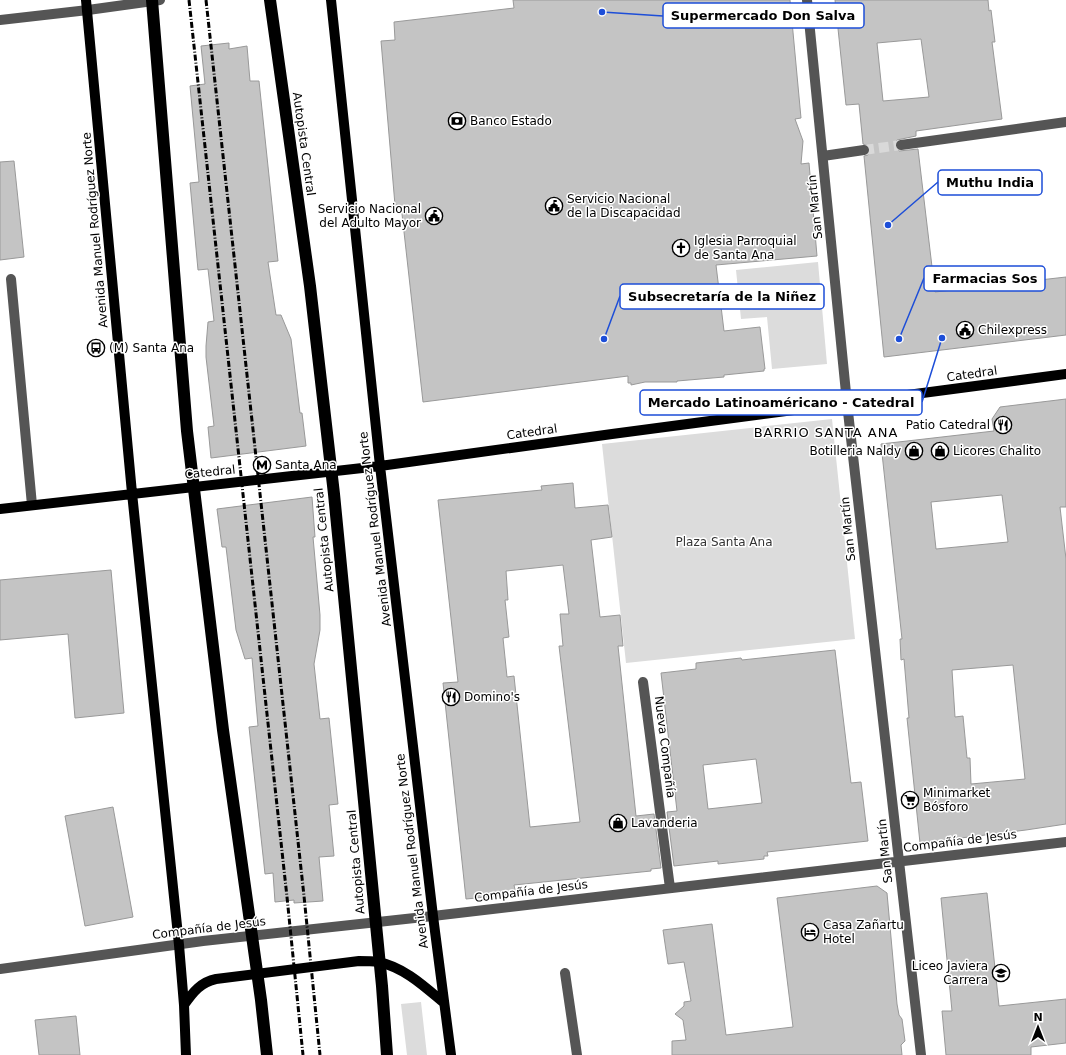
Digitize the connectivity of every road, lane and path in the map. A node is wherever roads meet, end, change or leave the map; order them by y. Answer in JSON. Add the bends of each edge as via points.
{"nodes":[{"id":1,"x":152,"y":0,"type":"edge"},
{"id":2,"x":160,"y":0,"type":"edge"},
{"id":3,"x":270,"y":0,"type":"edge"},
{"id":4,"x":331,"y":0,"type":"edge"},
{"id":5,"x":807,"y":0,"type":"edge"},
{"id":6,"x":87,"y":5,"type":"edge"},
{"id":7,"x":0,"y":20,"type":"edge"},
{"id":8,"x":1066,"y":122,"type":"edge"},
{"id":9,"x":901,"y":145,"type":"tunnel mouth"},
{"id":10,"x":864,"y":150,"type":"tunnel mouth"},
{"id":11,"x":822,"y":156,"type":"junction"},
{"id":12,"x":11,"y":279,"type":"dead end"},
{"id":13,"x":1066,"y":374,"type":"edge"},
{"id":14,"x":847,"y":403,"type":"junction"},
{"id":15,"x":380,"y":466,"type":"junction"},
{"id":16,"x":132,"y":493,"type":"junction"},
{"id":17,"x":32,"y":505,"type":"junction"},
{"id":18,"x":0,"y":509,"type":"edge"},
{"id":19,"x":643,"y":682,"type":"dead end"},
{"id":20,"x":1066,"y":842,"type":"edge"},
{"id":21,"x":899,"y":861,"type":"junction"},
{"id":22,"x":670,"y":888,"type":"junction"},
{"id":23,"x":433,"y":916,"type":"junction"},
{"id":24,"x":179,"y":945,"type":"junction"},
{"id":25,"x":0,"y":969,"type":"edge"},
{"id":26,"x":565,"y":973,"type":"dead end"},
{"id":27,"x":444,"y":1003,"type":"junction"},
{"id":28,"x":184,"y":1005,"type":"junction"},
{"id":29,"x":266,"y":1051,"type":"edge"},
{"id":30,"x":186,"y":1055,"type":"edge"},
{"id":31,"x":387,"y":1055,"type":"edge"},
{"id":32,"x":451,"y":1055,"type":"edge"},
{"id":33,"x":577,"y":1055,"type":"edge"},
{"id":34,"x":921,"y":1055,"type":"edge"}],
"edges":[{"from":1,"to":29,"type":"highway","via":[[187,430],[223,730]]},
{"from":2,"to":6,"type":"street","via":[[119,6]]},
{"from":3,"to":31,"type":"highway","name":"Autopista Central","via":[[310,286],[334,494]]},
{"from":4,"to":15,"type":"main road","name":"Avenida Manuel Rodríguez Norte"},
{"from":5,"to":11,"type":"street","name":"San Martín"},
{"from":6,"to":7,"type":"street"},
{"from":6,"to":16,"type":"main road","name":"Avenida Manuel Rodríguez Norte"},
{"from":8,"to":9,"type":"street"},
{"from":10,"to":11,"type":"street"},
{"from":11,"to":14,"type":"street","name":"San Martín"},
{"from":12,"to":17,"type":"street"},
{"from":13,"to":14,"type":"main road","name":"Catedral"},
{"from":14,"to":15,"type":"main road","name":"Catedral"},
{"from":14,"to":21,"type":"street","name":"San Martín"},
{"from":15,"to":16,"type":"main road","name":"Catedral"},
{"from":15,"to":23,"type":"main road","name":"Avenida Manuel Rodríguez Norte"},
{"from":16,"to":17,"type":"main road","name":"Catedral"},
{"from":16,"to":24,"type":"main road","name":"Avenida Manuel Rodríguez Norte"},
{"from":17,"to":18,"type":"main road","name":"Catedral"},
{"from":19,"to":22,"type":"street","name":"Nueva Compañía"},
{"from":20,"to":21,"type":"street","name":"Compañía de Jesús"},
{"from":21,"to":22,"type":"street","name":"Compañía de Jesús"},
{"from":21,"to":34,"type":"street","name":"San Martín"},
{"from":22,"to":23,"type":"street","name":"Compañía de Jesús"},
{"from":23,"to":24,"type":"street","name":"Compañía de Jesús"},
{"from":23,"to":27,"type":"main road","name":"Avenida Manuel Rodríguez Norte"},
{"from":24,"to":25,"type":"street","name":"Compañía de Jesús"},
{"from":24,"to":28,"type":"main road","name":"Avenida Manuel Rodríguez Norte"},
{"from":26,"to":33,"type":"street"},
{"from":27,"to":28,"type":"main road","via":[[394,967],[375,961],[359,961],[211,980],[197,988]]},
{"from":27,"to":32,"type":"main road","name":"Avenida Manuel Rodríguez Norte"},
{"from":28,"to":30,"type":"main road","name":"Avenida Manuel Rodríguez Norte"}]}
